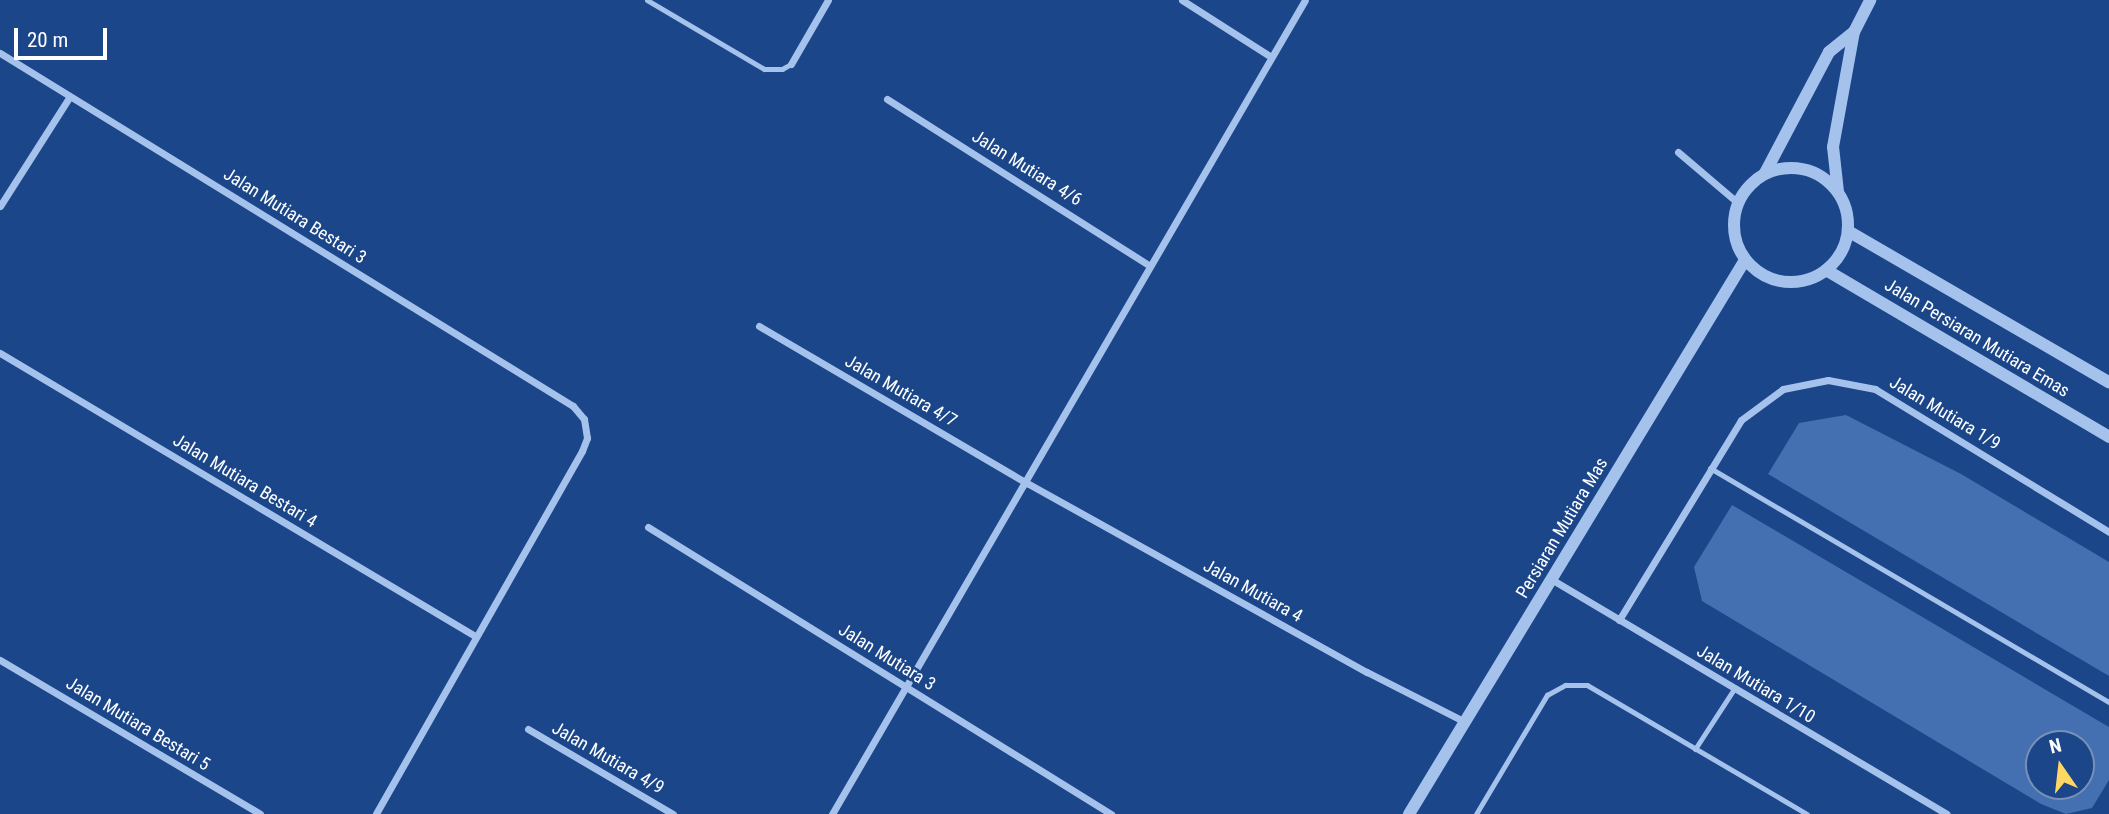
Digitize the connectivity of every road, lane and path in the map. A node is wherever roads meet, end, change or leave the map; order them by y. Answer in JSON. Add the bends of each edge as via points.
{"nodes":[{"id":1,"x":647,"y":0,"type":"edge"},
{"id":2,"x":828,"y":0,"type":"edge"},
{"id":3,"x":1182,"y":0,"type":"edge"},
{"id":4,"x":1305,"y":0,"type":"edge"},
{"id":5,"x":1870,"y":0,"type":"edge"},
{"id":6,"x":1854,"y":32,"type":"junction"},
{"id":7,"x":0,"y":53,"type":"edge"},
{"id":8,"x":1271,"y":57,"type":"junction"},
{"id":9,"x":790,"y":64,"type":"joint"},
{"id":10,"x":70,"y":96,"type":"junction"},
{"id":11,"x":887,"y":99,"type":"dead end"},
{"id":12,"x":1678,"y":152,"type":"dead end"},
{"id":13,"x":1765,"y":173,"type":"junction"},
{"id":14,"x":1838,"y":192,"type":"junction"},
{"id":15,"x":1738,"y":203,"type":"junction"},
{"id":16,"x":0,"y":206,"type":"edge"},
{"id":17,"x":1848,"y":231,"type":"junction"},
{"id":18,"x":1745,"y":260,"type":"junction"},
{"id":19,"x":1149,"y":265,"type":"junction"},
{"id":20,"x":1826,"y":270,"type":"junction"},
{"id":21,"x":759,"y":326,"type":"dead end"},
{"id":22,"x":0,"y":353,"type":"edge"},
{"id":23,"x":2109,"y":382,"type":"edge"},
{"id":24,"x":2109,"y":437,"type":"edge"},
{"id":25,"x":1710,"y":467,"type":"junction"},
{"id":26,"x":1027,"y":483,"type":"junction"},
{"id":27,"x":648,"y":527,"type":"dead end"},
{"id":28,"x":2109,"y":532,"type":"edge"},
{"id":29,"x":1551,"y":579,"type":"junction"},
{"id":30,"x":1619,"y":620,"type":"junction"},
{"id":31,"x":475,"y":636,"type":"junction"},
{"id":32,"x":0,"y":660,"type":"edge"},
{"id":33,"x":908,"y":689,"type":"junction"},
{"id":34,"x":1734,"y":689,"type":"junction"},
{"id":35,"x":2109,"y":702,"type":"edge"},
{"id":36,"x":1465,"y":722,"type":"junction"},
{"id":37,"x":528,"y":729,"type":"dead end"},
{"id":38,"x":1695,"y":749,"type":"junction"},
{"id":39,"x":260,"y":814,"type":"edge"},
{"id":40,"x":376,"y":814,"type":"edge"},
{"id":41,"x":673,"y":814,"type":"edge"},
{"id":42,"x":832,"y":814,"type":"edge"},
{"id":43,"x":1111,"y":814,"type":"edge"},
{"id":44,"x":1409,"y":814,"type":"edge"},
{"id":45,"x":1476,"y":814,"type":"edge"},
{"id":46,"x":1807,"y":814,"type":"edge"},
{"id":47,"x":1946,"y":814,"type":"edge"}],
"edges":[{"from":1,"to":9,"type":"lane","via":[[765,69]]},
{"from":2,"to":9,"type":"street"},
{"from":3,"to":8,"type":"street"},
{"from":4,"to":8,"type":"street"},
{"from":5,"to":6,"type":"street"},
{"from":6,"to":13,"type":"street","via":[[1829,52]]},
{"from":6,"to":14,"type":"street","via":[[1833,148]]},
{"from":7,"to":10,"type":"street","name":"Jalan Mutiara Bestari 3"},
{"from":8,"to":19,"type":"street"},
{"from":10,"to":16,"type":"street"},
{"from":10,"to":31,"type":"street","name":"Jalan Mutiara Bestari 3","via":[[573,406],[584,419],[587,438],[582,451]]},
{"from":11,"to":19,"type":"street","name":"Jalan Mutiara 4/6"},
{"from":12,"to":15,"type":"street"},
{"from":13,"to":14,"type":"street","via":[[1781,168],[1805,170],[1827,180]]},
{"from":13,"to":15,"type":"street"},
{"from":14,"to":17,"type":"street"},
{"from":15,"to":18,"type":"street","via":[[1733,232]]},
{"from":17,"to":20,"type":"street","via":[[1837,259]]},
{"from":17,"to":23,"type":"street","name":"Jalan Persiaran Mutiara Emas"},
{"from":18,"to":20,"type":"street","via":[[1769,278],[1783,282],[1799,282]]},
{"from":18,"to":29,"type":"street","name":"Persiaran Mutiara Mas"},
{"from":19,"to":26,"type":"street"},
{"from":20,"to":24,"type":"street","name":"Jalan Persiaran Mutiara Emas"},
{"from":21,"to":26,"type":"street","name":"Jalan Mutiara 4/7"},
{"from":22,"to":31,"type":"street","name":"Jalan Mutiara Bestari 4"},
{"from":25,"to":28,"type":"street","name":"Jalan Mutiara 1/9","via":[[1741,420],[1783,388],[1828,380],[1875,389]]},
{"from":25,"to":30,"type":"street","name":"Jalan Mutiara 1/9"},
{"from":25,"to":35,"type":"lane"},
{"from":26,"to":33,"type":"street"},
{"from":26,"to":36,"type":"street","name":"Jalan Mutiara 4"},
{"from":27,"to":33,"type":"street","name":"Jalan Mutiara 3"},
{"from":29,"to":30,"type":"street","name":"Jalan Mutiara 1/10"},
{"from":29,"to":36,"type":"street","name":"Persiaran Mutiara Mas"},
{"from":30,"to":34,"type":"street","name":"Jalan Mutiara 1/10"},
{"from":31,"to":40,"type":"street"},
{"from":32,"to":39,"type":"street","name":"Jalan Mutiara Bestari 5"},
{"from":33,"to":42,"type":"street"},
{"from":33,"to":43,"type":"street","name":"Jalan Mutiara 3"},
{"from":34,"to":38,"type":"lane"},
{"from":34,"to":47,"type":"street","name":"Jalan Mutiara 1/10"},
{"from":36,"to":44,"type":"street","name":"Persiaran Mutiara Mas"},
{"from":37,"to":41,"type":"street","name":"Jalan Mutiara 4/9"},
{"from":38,"to":45,"type":"lane","via":[[1587,685],[1565,685],[1547,695]]},
{"from":38,"to":46,"type":"lane"}]}
